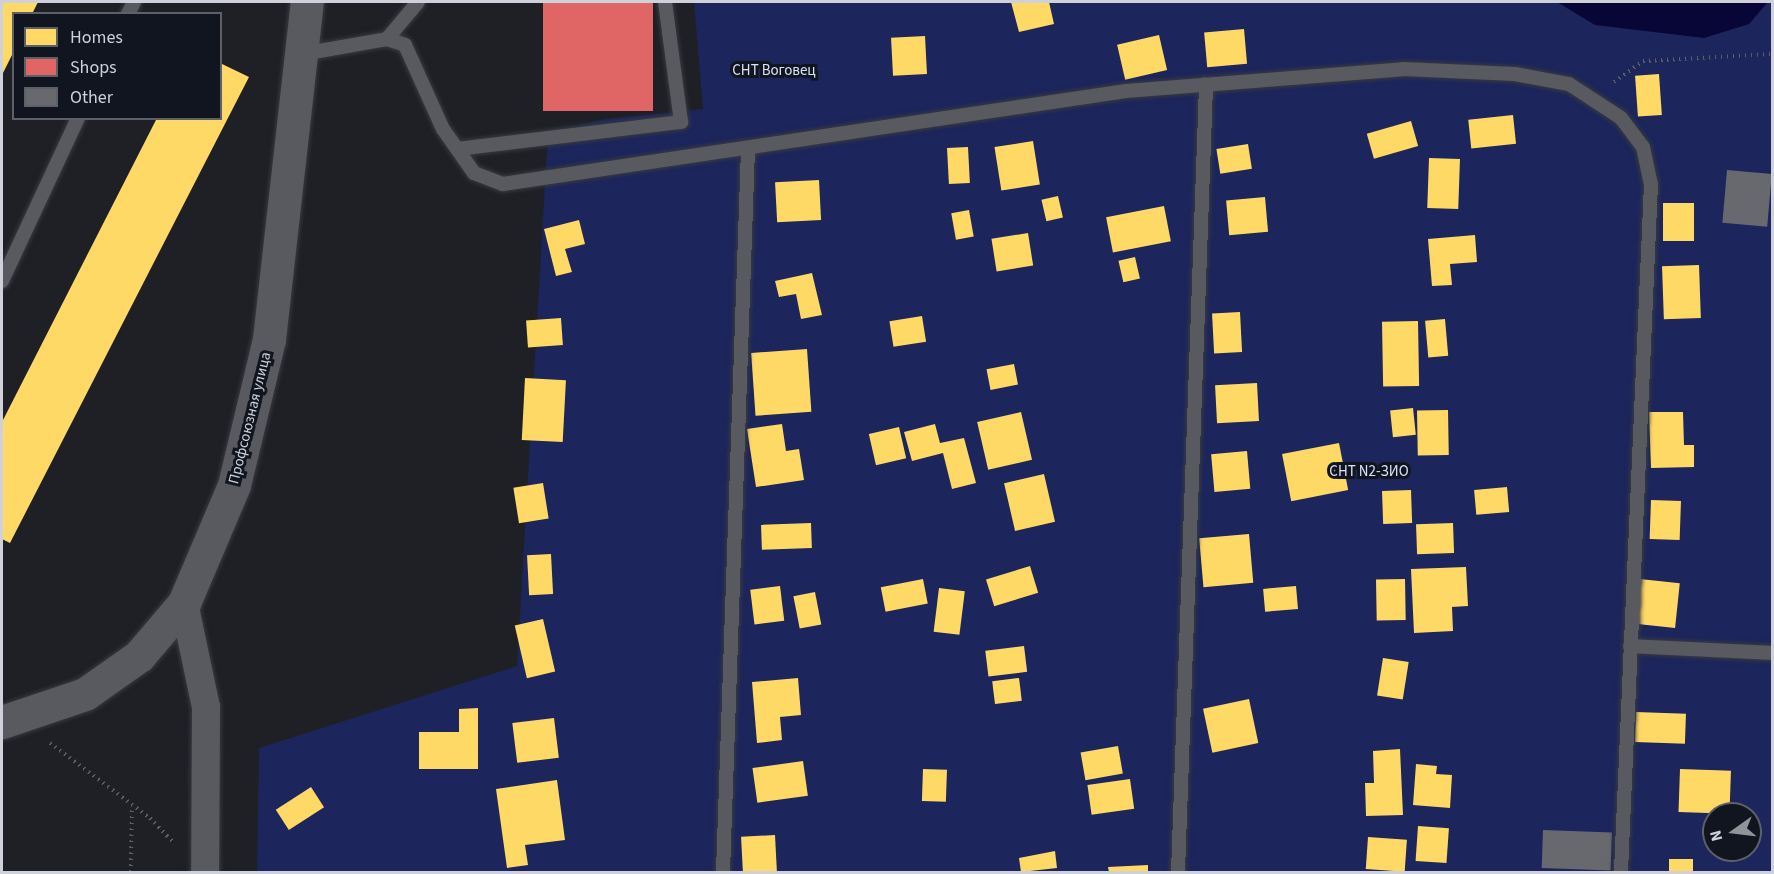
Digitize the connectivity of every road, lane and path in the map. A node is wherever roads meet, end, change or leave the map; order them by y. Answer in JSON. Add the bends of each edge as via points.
{"nodes":[{"id":1,"x":307,"y":2,"type":"edge"},
{"id":2,"x":418,"y":2,"type":"edge"},
{"id":3,"x":666,"y":2,"type":"edge"},
{"id":4,"x":387,"y":39,"type":"junction"},
{"id":5,"x":302,"y":54,"type":"junction"},
{"id":6,"x":1773,"y":54,"type":"edge"},
{"id":7,"x":1206,"y":84,"type":"junction"},
{"id":8,"x":1591,"y":98,"type":"junction"},
{"id":9,"x":77,"y":120,"type":"edge"},
{"id":10,"x":457,"y":149,"type":"junction"},
{"id":11,"x":748,"y":149,"type":"junction"},
{"id":12,"x":2,"y":281,"type":"edge"},
{"id":13,"x":184,"y":603,"type":"junction"},
{"id":14,"x":1630,"y":646,"type":"junction"},
{"id":15,"x":1773,"y":653,"type":"edge"},
{"id":16,"x":9,"y":720,"type":"edge"},
{"id":17,"x":132,"y":805,"type":"junction"},
{"id":18,"x":180,"y":849,"type":"dead end"},
{"id":19,"x":130,"y":873,"type":"edge"},
{"id":20,"x":205,"y":873,"type":"edge"},
{"id":21,"x":723,"y":873,"type":"edge"},
{"id":22,"x":1178,"y":873,"type":"edge"},
{"id":23,"x":1621,"y":873,"type":"edge"}],
"edges":[{"from":1,"to":5,"type":"main road","name":"Профсоюзная улица"},
{"from":2,"to":4,"type":"lane"},
{"from":3,"to":10,"type":"lane","via":[[681,122]]},
{"from":4,"to":5,"type":"lane"},
{"from":4,"to":10,"type":"lane","via":[[405,45],[443,129]]},
{"from":5,"to":13,"type":"main road","name":"Профсоюзная улица","via":[[269,339],[234,485]]},
{"from":6,"to":8,"type":"path","via":[[1643,61]]},
{"from":7,"to":8,"type":"lane","via":[[1403,69],[1515,74],[1569,84]]},
{"from":7,"to":11,"type":"lane","via":[[1126,91]]},
{"from":7,"to":22,"type":"lane"},
{"from":8,"to":14,"type":"lane","via":[[1621,118],[1643,147],[1651,184]]},
{"from":9,"to":12,"type":"lane"},
{"from":10,"to":11,"type":"lane","via":[[474,173],[502,184]]},
{"from":11,"to":21,"type":"lane"},
{"from":13,"to":16,"type":"main road","name":"Профсоюзная улица","via":[[139,656],[85,694]]},
{"from":13,"to":20,"type":"street","via":[[206,707]]},
{"from":14,"to":15,"type":"lane"},
{"from":14,"to":23,"type":"lane"},
{"from":16,"to":17,"type":"path"},
{"from":17,"to":18,"type":"path"},
{"from":17,"to":19,"type":"path"}]}
